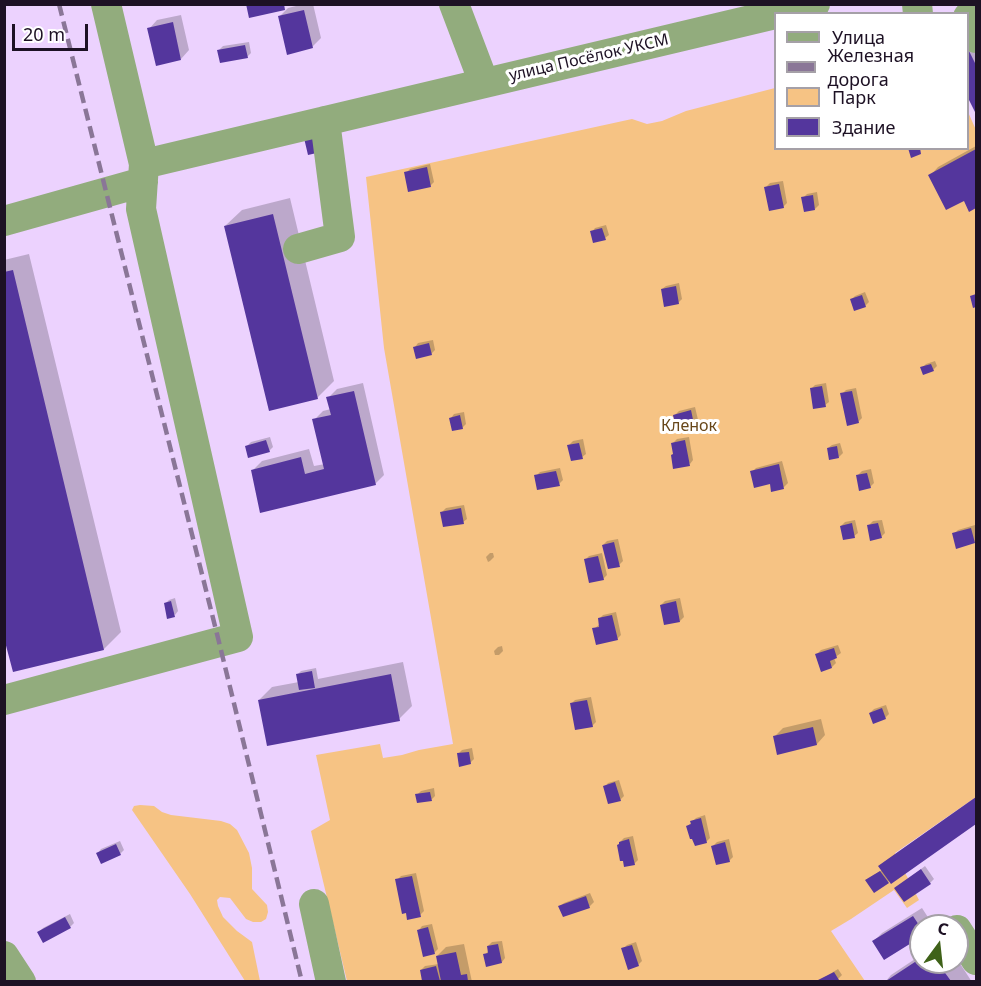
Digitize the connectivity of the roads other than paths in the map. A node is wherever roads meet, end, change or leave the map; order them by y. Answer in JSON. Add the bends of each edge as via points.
{"nodes":[{"id":1,"x":106,"y":4,"type":"edge"},
{"id":2,"x":454,"y":4,"type":"edge"},
{"id":3,"x":815,"y":4,"type":"edge"},
{"id":4,"x":784,"y":12,"type":"edge"},
{"id":5,"x":774,"y":14,"type":"edge"},
{"id":6,"x":969,"y":20,"type":"edge"},
{"id":7,"x":976,"y":38,"type":"edge"},
{"id":8,"x":484,"y":83,"type":"junction"},
{"id":9,"x":326,"y":121,"type":"junction"},
{"id":10,"x":144,"y":173,"type":"junction"},
{"id":11,"x":4,"y":221,"type":"edge"},
{"id":12,"x":298,"y":249,"type":"dead end"},
{"id":13,"x":4,"y":700,"type":"edge"},
{"id":14,"x":314,"y":904,"type":"dead end"},
{"id":15,"x":4,"y":956,"type":"edge"},
{"id":16,"x":21,"y":981,"type":"edge"},
{"id":17,"x":331,"y":981,"type":"edge"}],
"edges":[{"from":1,"to":10,"type":"street"},
{"from":2,"to":8,"type":"street"},
{"from":3,"to":4,"type":"street","name":"улица Посёлок УКСМ"},
{"from":5,"to":8,"type":"street","name":"улица Посёлок УКСМ"},
{"from":6,"to":7,"type":"street"},
{"from":8,"to":9,"type":"street","name":"улица Посёлок УКСМ"},
{"from":9,"to":10,"type":"street","name":"улица Посёлок УКСМ"},
{"from":9,"to":12,"type":"street","via":[[340,237]]},
{"from":10,"to":11,"type":"street","name":"улица Посёлок УКСМ"},
{"from":10,"to":13,"type":"street","via":[[141,209],[238,637]]},
{"from":14,"to":17,"type":"street"},
{"from":15,"to":16,"type":"street"}]}
